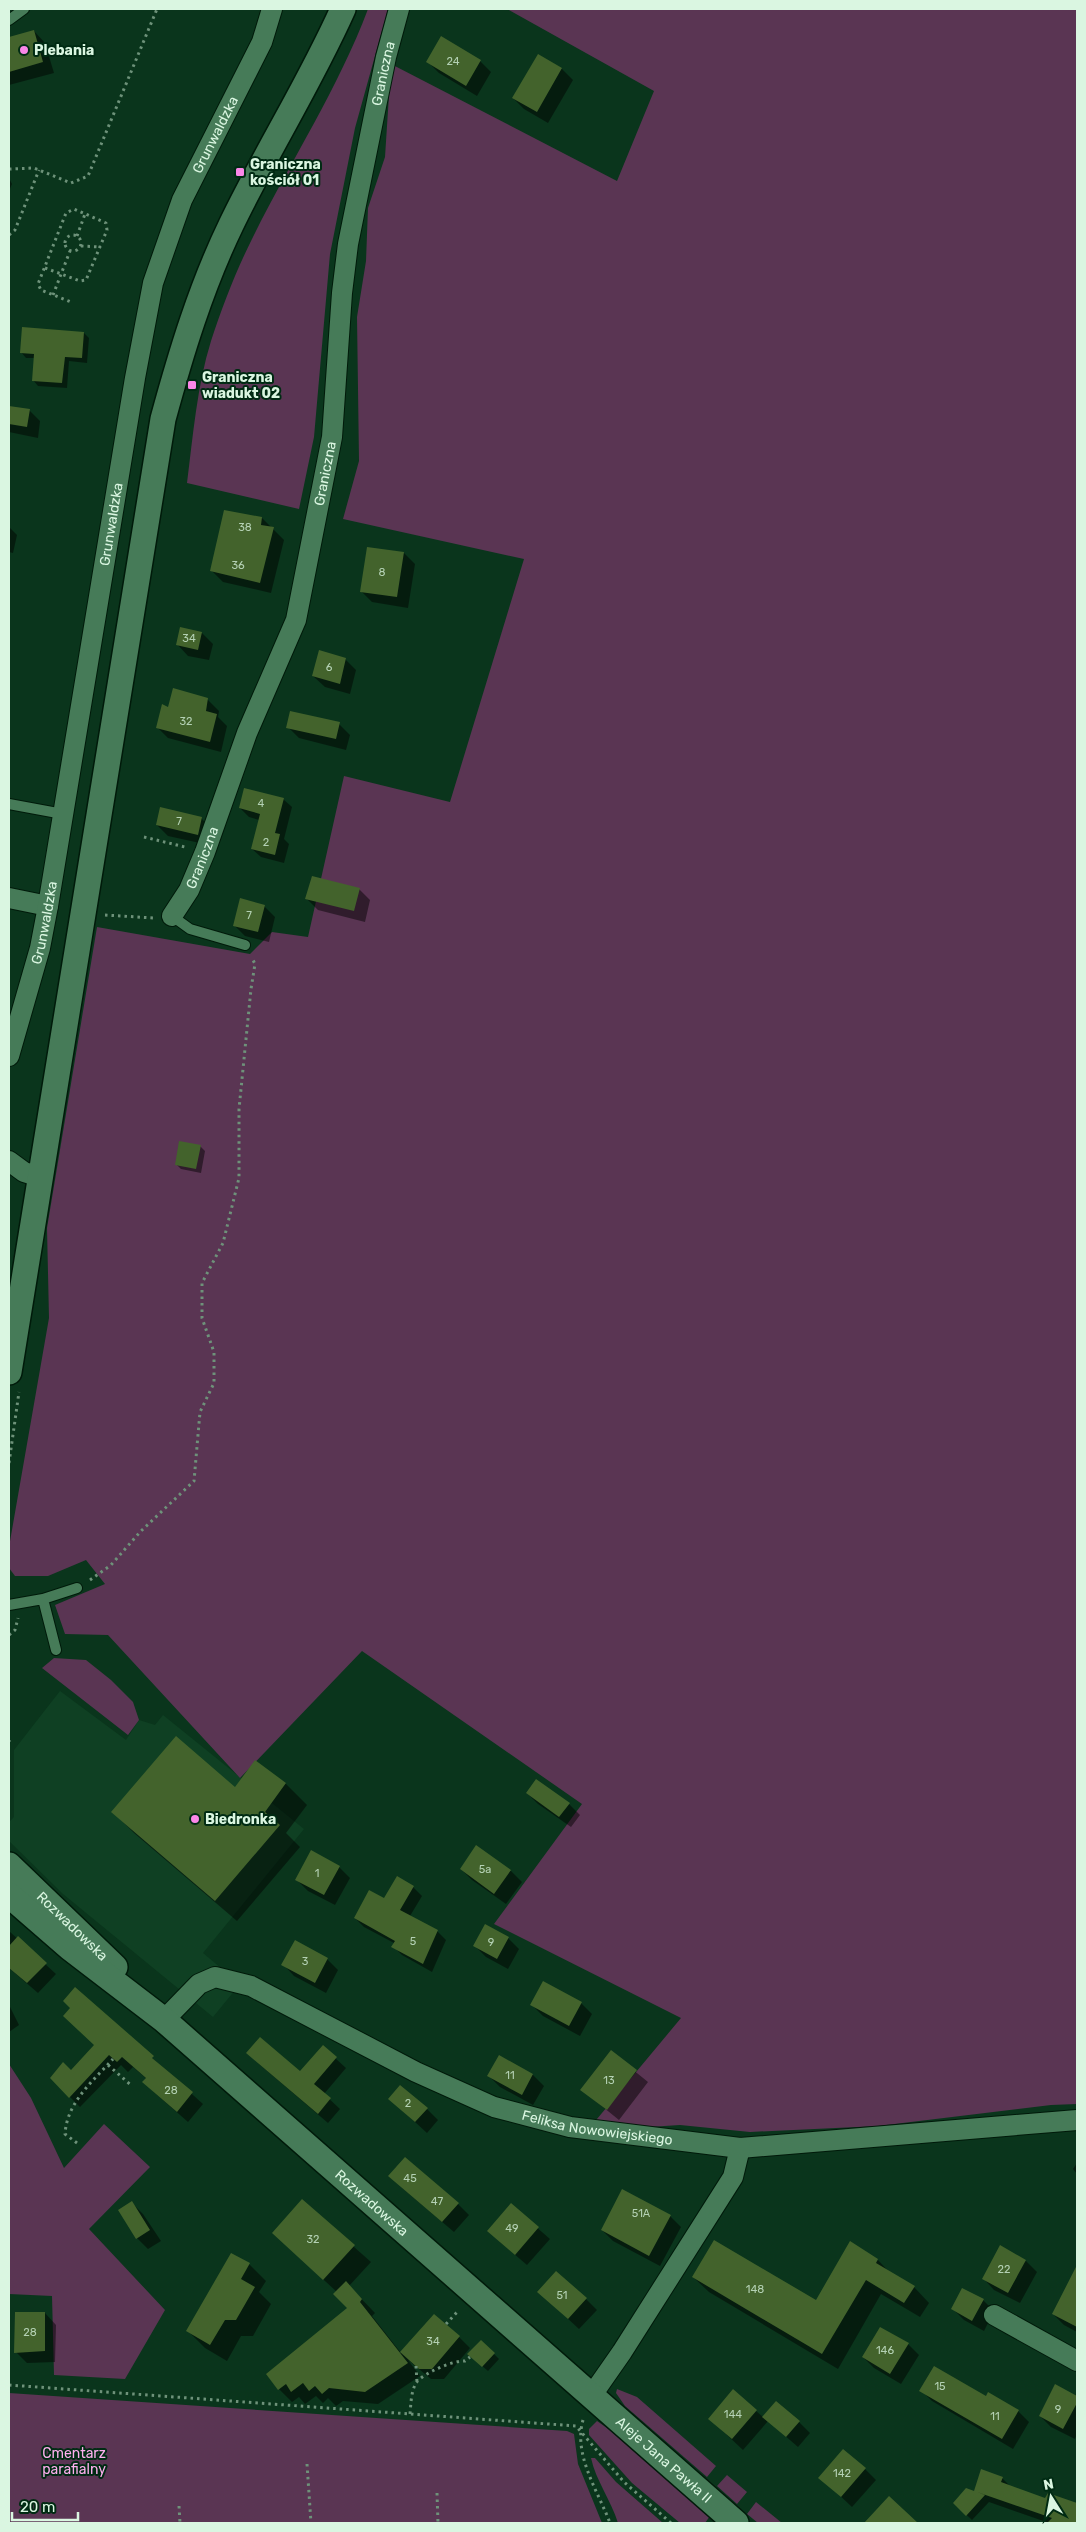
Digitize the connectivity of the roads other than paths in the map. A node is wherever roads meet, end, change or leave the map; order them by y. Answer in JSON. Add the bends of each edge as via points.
{"nodes":[{"id":1,"x":24,"y":9,"type":"edge"},
{"id":2,"x":272,"y":9,"type":"edge"},
{"id":3,"x":342,"y":9,"type":"edge"},
{"id":4,"x":399,"y":9,"type":"edge"},
{"id":5,"x":9,"y":20,"type":"edge"},
{"id":6,"x":9,"y":804,"type":"edge"},
{"id":7,"x":63,"y":814,"type":"junction"},
{"id":8,"x":9,"y":898,"type":"edge"},
{"id":9,"x":48,"y":906,"type":"junction"},
{"id":10,"x":172,"y":916,"type":"joint"},
{"id":11,"x":245,"y":945,"type":"road end"},
{"id":12,"x":9,"y":1056,"type":"edge"},
{"id":13,"x":9,"y":1161,"type":"edge"},
{"id":14,"x":40,"y":1176,"type":"junction"},
{"id":15,"x":11,"y":1343,"type":"edge"},
{"id":16,"x":14,"y":1379,"type":"edge"},
{"id":17,"x":77,"y":1588,"type":"road end"},
{"id":18,"x":44,"y":1599,"type":"junction"},
{"id":19,"x":9,"y":1606,"type":"edge"},
{"id":20,"x":56,"y":1650,"type":"dead end"},
{"id":21,"x":9,"y":1865,"type":"edge"},
{"id":22,"x":9,"y":1895,"type":"edge"},
{"id":23,"x":159,"y":2016,"type":"junction"},
{"id":24,"x":1077,"y":2120,"type":"edge"},
{"id":25,"x":740,"y":2148,"type":"junction"},
{"id":26,"x":994,"y":2315,"type":"dead end"},
{"id":27,"x":1077,"y":2361,"type":"edge"},
{"id":28,"x":592,"y":2395,"type":"junction"},
{"id":29,"x":736,"y":2523,"type":"edge"}],
"edges":[{"from":1,"to":5,"type":"lane"},
{"from":2,"to":7,"type":"street","name":"Grunwaldzka","via":[[262,42],[182,200],[152,283]]},
{"from":3,"to":14,"type":"street","via":[[231,226],[186,336],[163,419]]},
{"from":4,"to":10,"type":"street","name":"Graniczna","via":[[386,57],[348,244],[332,438],[296,620],[247,733],[205,852],[189,890]]},
{"from":6,"to":7,"type":"lane"},
{"from":7,"to":9,"type":"street","name":"Grunwaldzka"},
{"from":8,"to":9,"type":"street"},
{"from":9,"to":12,"type":"street","name":"Grunwaldzka","via":[[40,948]]},
{"from":10,"to":11,"type":"lane","via":[[190,929]]},
{"from":13,"to":14,"type":"street","via":[[24,1172]]},
{"from":14,"to":15,"type":"street"},
{"from":15,"to":16,"type":"street"},
{"from":17,"to":18,"type":"lane"},
{"from":18,"to":19,"type":"lane"},
{"from":18,"to":20,"type":"lane"},
{"from":21,"to":23,"type":"street","name":"Rozwadowska","via":[[105,1956]]},
{"from":22,"to":23,"type":"street","name":"Rozwadowska","via":[[70,1948]]},
{"from":23,"to":25,"type":"street","name":"Feliksa Nowowiejskiego","via":[[199,1984],[215,1977],[251,1986],[416,2072],[494,2107],[570,2127]]},
{"from":23,"to":28,"type":"street","name":"Rozwadowska"},
{"from":24,"to":25,"type":"street","name":"Feliksa Nowowiejskiego"},
{"from":25,"to":28,"type":"street","via":[[733,2177]]},
{"from":26,"to":27,"type":"street"},
{"from":28,"to":29,"type":"street","name":"Aleje Jana Pawła II"}]}
